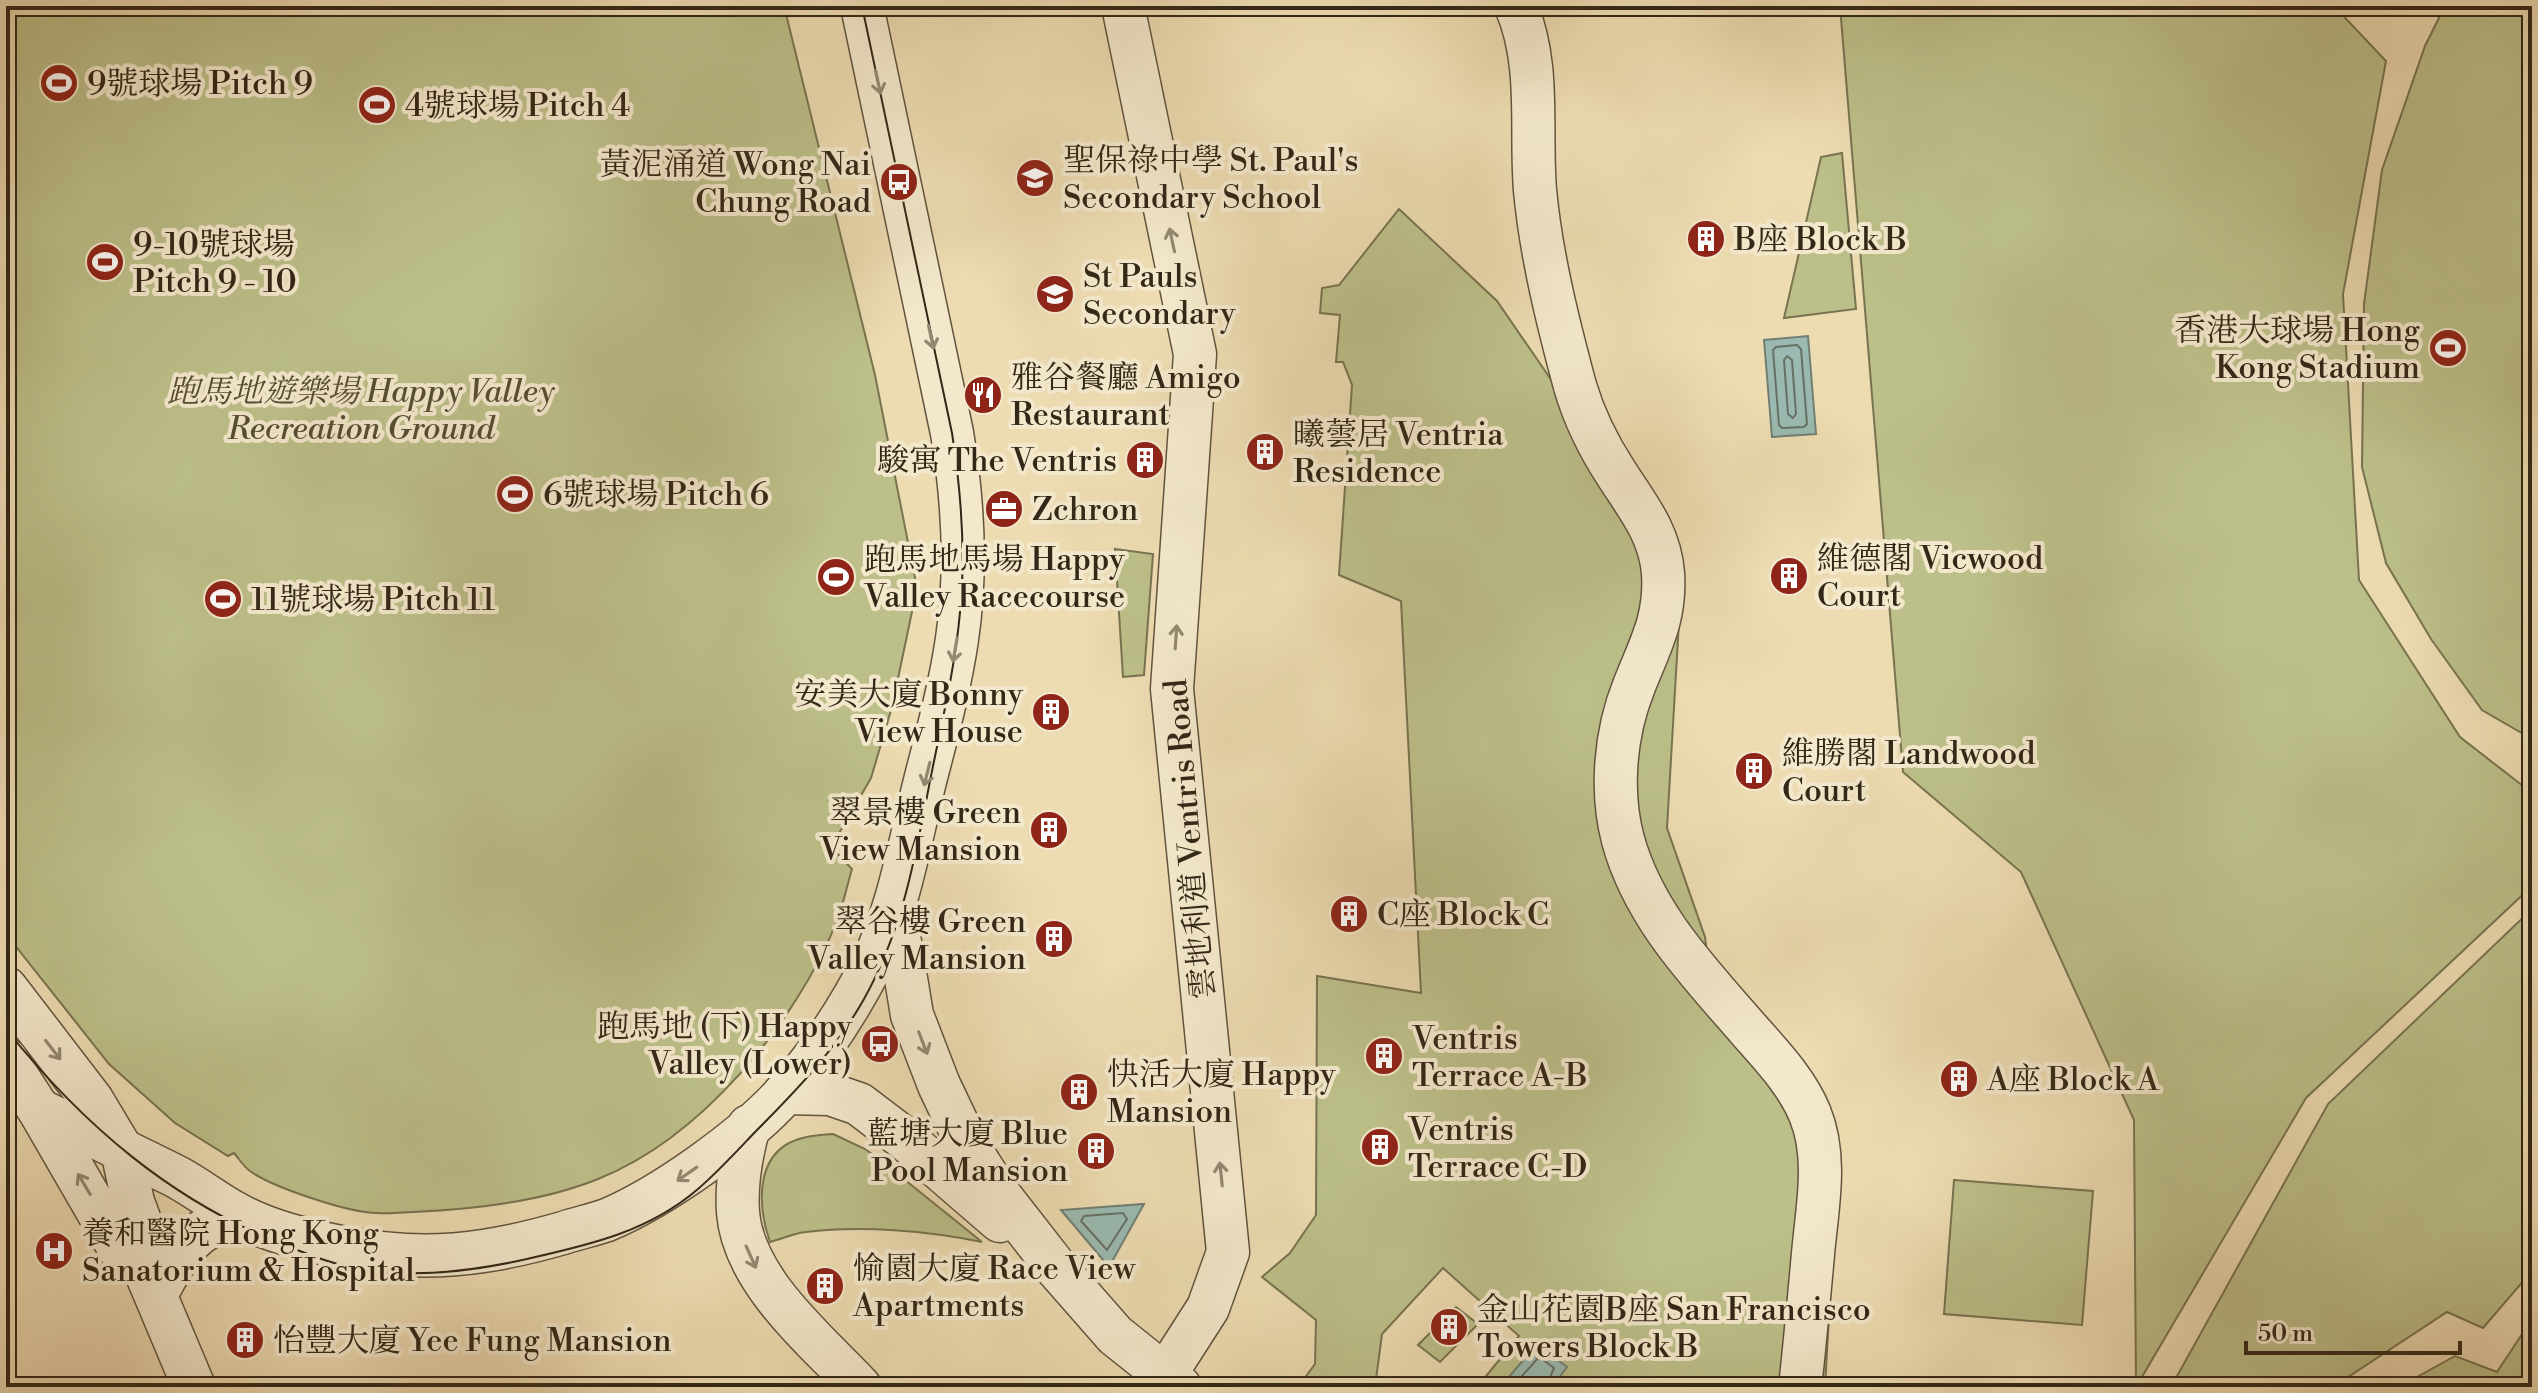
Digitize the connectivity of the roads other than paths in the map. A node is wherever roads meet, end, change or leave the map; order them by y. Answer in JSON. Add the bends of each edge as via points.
{"nodes":[{"id":1,"x":862,"y":6,"type":"edge"},
{"id":2,"x":1123,"y":6,"type":"edge"},
{"id":3,"x":1516,"y":6,"type":"edge"},
{"id":4,"x":894,"y":905,"type":"junction"},
{"id":5,"x":6,"y":988,"type":"edge"},
{"id":6,"x":6,"y":1059,"type":"edge"},
{"id":7,"x":785,"y":1093,"type":"junction"},
{"id":8,"x":39,"y":1110,"type":"junction"},
{"id":9,"x":749,"y":1126,"type":"junction"},
{"id":10,"x":122,"y":1150,"type":"junction"},
{"id":11,"x":236,"y":1214,"type":"junction"},
{"id":12,"x":1058,"y":1270,"type":"junction"},
{"id":13,"x":150,"y":1280,"type":"junction"},
{"id":14,"x":1172,"y":1381,"type":"edge"},
{"id":15,"x":194,"y":1387,"type":"edge"},
{"id":16,"x":860,"y":1387,"type":"edge"},
{"id":17,"x":1800,"y":1387,"type":"edge"}],
"edges":[{"from":1,"to":4,"type":"street","one_way":true,"via":[[952,433],[962,557],[960,611],[946,699]]},
{"from":14,"to":2,"type":"street","name":"雲地利道 Ventris Road","one_way":true,"via":[[1228,1252],[1172,689],[1195,354]]},
{"from":3,"to":17,"type":"street","via":[[1531,63],[1540,228],[1576,389],[1608,459],[1653,529],[1662,564],[1662,617],[1633,688],[1620,741],[1616,797],[1621,834],[1653,911],[1787,1075],[1815,1132],[1820,1171]]},
{"from":4,"to":7,"type":"street","via":[[873,961],[847,1008]]},
{"from":4,"to":12,"type":"street","one_way":true,"via":[[912,1015],[939,1085],[991,1182]]},
{"from":5,"to":10,"type":"street","one_way":true,"via":[[92,1100]]},
{"from":6,"to":8,"type":"street"},
{"from":7,"to":9,"type":"street"},
{"from":7,"to":12,"type":"street","via":[[830,1094],[859,1104]]},
{"from":8,"to":10,"type":"street"},
{"from":13,"to":8,"type":"street","one_way":true,"via":[[124,1257]]},
{"from":9,"to":11,"type":"street","one_way":true,"via":[[667,1187],[607,1220],[491,1251],[443,1255],[365,1250],[306,1241]]},
{"from":9,"to":16,"type":"street","one_way":true,"via":[[738,1172],[738,1214],[745,1242],[763,1282]]},
{"from":10,"to":11,"type":"street"},
{"from":10,"to":13,"type":"street","via":[[148,1241]]},
{"from":11,"to":13,"type":"street","via":[[192,1237]]},
{"from":12,"to":14,"type":"street","via":[[1115,1335]]},
{"from":13,"to":15,"type":"street"}]}
